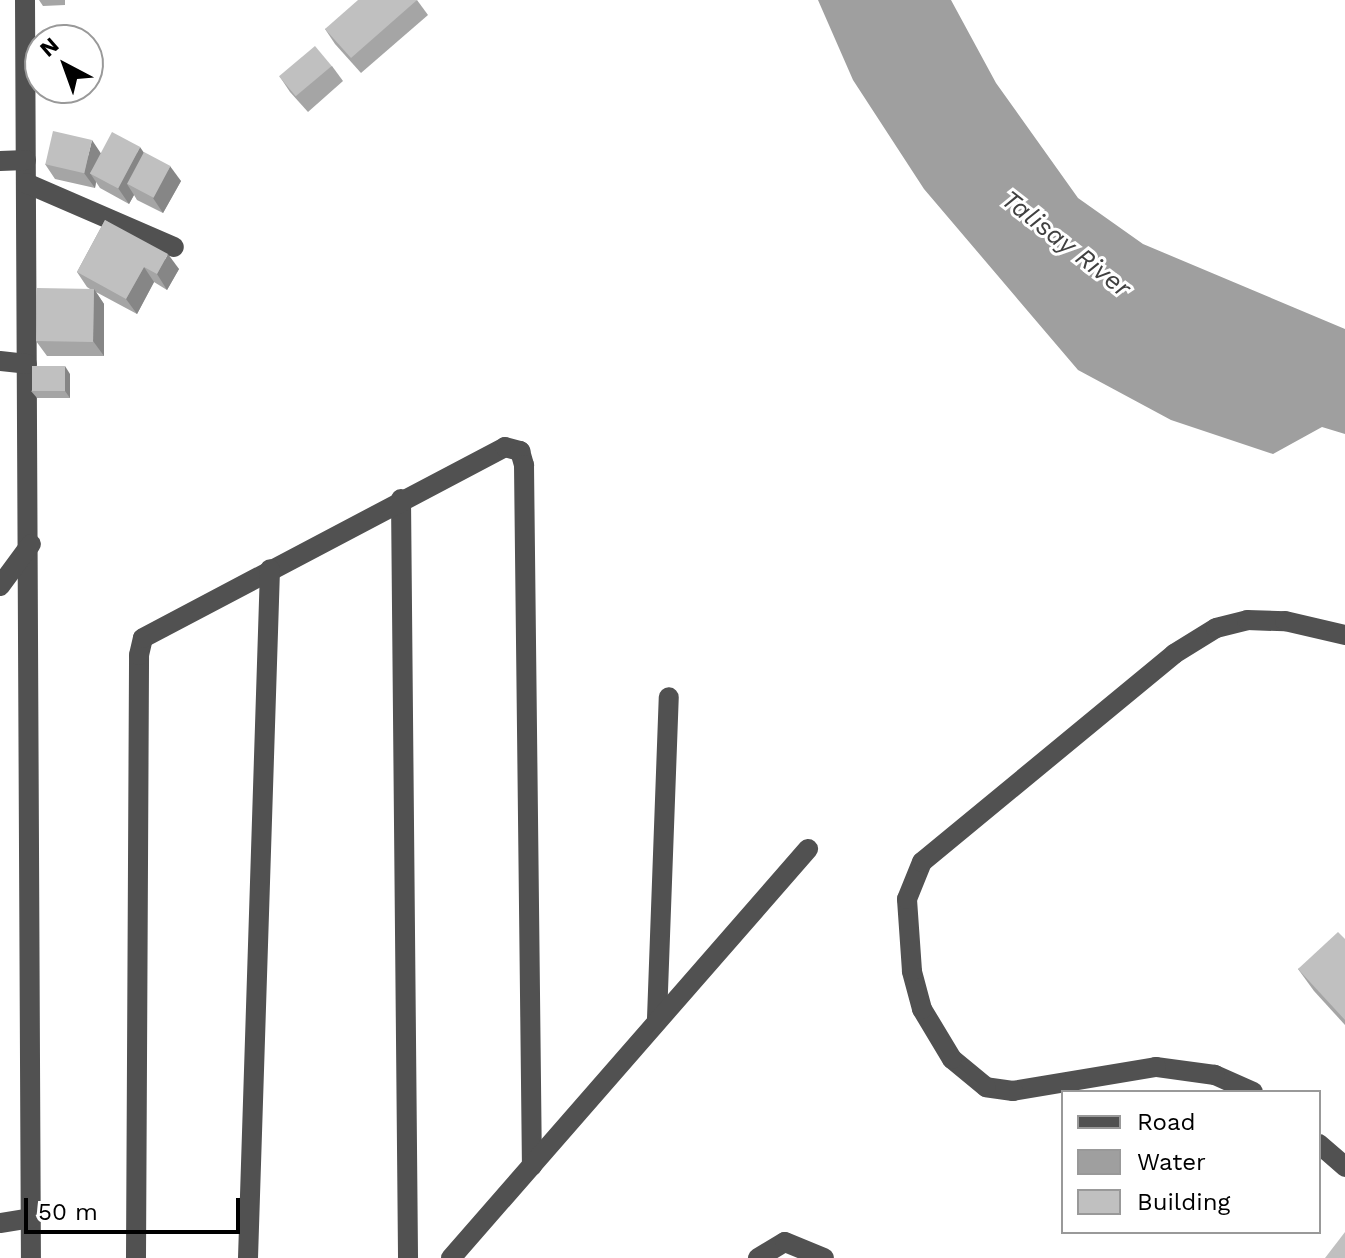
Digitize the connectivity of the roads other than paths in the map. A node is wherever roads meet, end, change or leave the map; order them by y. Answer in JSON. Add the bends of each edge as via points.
{"nodes":[{"id":1,"x":25,"y":0,"type":"edge"},
{"id":2,"x":26,"y":160,"type":"junction"},
{"id":3,"x":0,"y":161,"type":"edge"},
{"id":4,"x":26,"y":183,"type":"junction"},
{"id":5,"x":174,"y":247,"type":"dead end"},
{"id":6,"x":0,"y":361,"type":"edge"},
{"id":7,"x":27,"y":364,"type":"junction"},
{"id":8,"x":401,"y":499,"type":"junction"},
{"id":9,"x":31,"y":544,"type":"junction"},
{"id":10,"x":270,"y":569,"type":"junction"},
{"id":11,"x":0,"y":586,"type":"edge"},
{"id":12,"x":1345,"y":635,"type":"edge"},
{"id":13,"x":669,"y":697,"type":"dead end"},
{"id":14,"x":808,"y":849,"type":"dead end"},
{"id":15,"x":657,"y":1018,"type":"junction"},
{"id":16,"x":1249,"y":1090,"type":"edge"},
{"id":17,"x":1321,"y":1146,"type":"edge"},
{"id":18,"x":532,"y":1166,"type":"junction"},
{"id":19,"x":1345,"y":1167,"type":"edge"},
{"id":20,"x":31,"y":1218,"type":"junction"},
{"id":21,"x":0,"y":1223,"type":"edge"},
{"id":22,"x":31,"y":1258,"type":"edge"},
{"id":23,"x":136,"y":1258,"type":"edge"},
{"id":24,"x":248,"y":1258,"type":"edge"},
{"id":25,"x":408,"y":1258,"type":"edge"},
{"id":26,"x":451,"y":1258,"type":"edge"},
{"id":27,"x":758,"y":1258,"type":"edge"},
{"id":28,"x":824,"y":1258,"type":"edge"}],
"edges":[{"from":1,"to":2,"type":"street"},
{"from":2,"to":3,"type":"street"},
{"from":2,"to":4,"type":"street"},
{"from":4,"to":5,"type":"street"},
{"from":4,"to":7,"type":"street"},
{"from":6,"to":7,"type":"street"},
{"from":7,"to":9,"type":"street"},
{"from":8,"to":10,"type":"street"},
{"from":8,"to":18,"type":"street","via":[[495,449],[514,448],[522,456]]},
{"from":8,"to":25,"type":"street"},
{"from":9,"to":11,"type":"street"},
{"from":9,"to":20,"type":"street"},
{"from":10,"to":23,"type":"street","via":[[157,628],[140,645]]},
{"from":10,"to":24,"type":"street"},
{"from":12,"to":16,"type":"street","via":[[1285,621],[1247,620],[1216,628],[1174,654],[922,862],[907,899],[912,971],[922,1009],[952,1059],[986,1087],[1013,1091],[1156,1067],[1215,1075]]},
{"from":13,"to":15,"type":"street"},
{"from":14,"to":15,"type":"street"},
{"from":15,"to":18,"type":"street"},
{"from":17,"to":19,"type":"street"},
{"from":18,"to":26,"type":"street"},
{"from":20,"to":21,"type":"street"},
{"from":20,"to":22,"type":"street"},
{"from":27,"to":28,"type":"street","via":[[785,1242]]}]}
